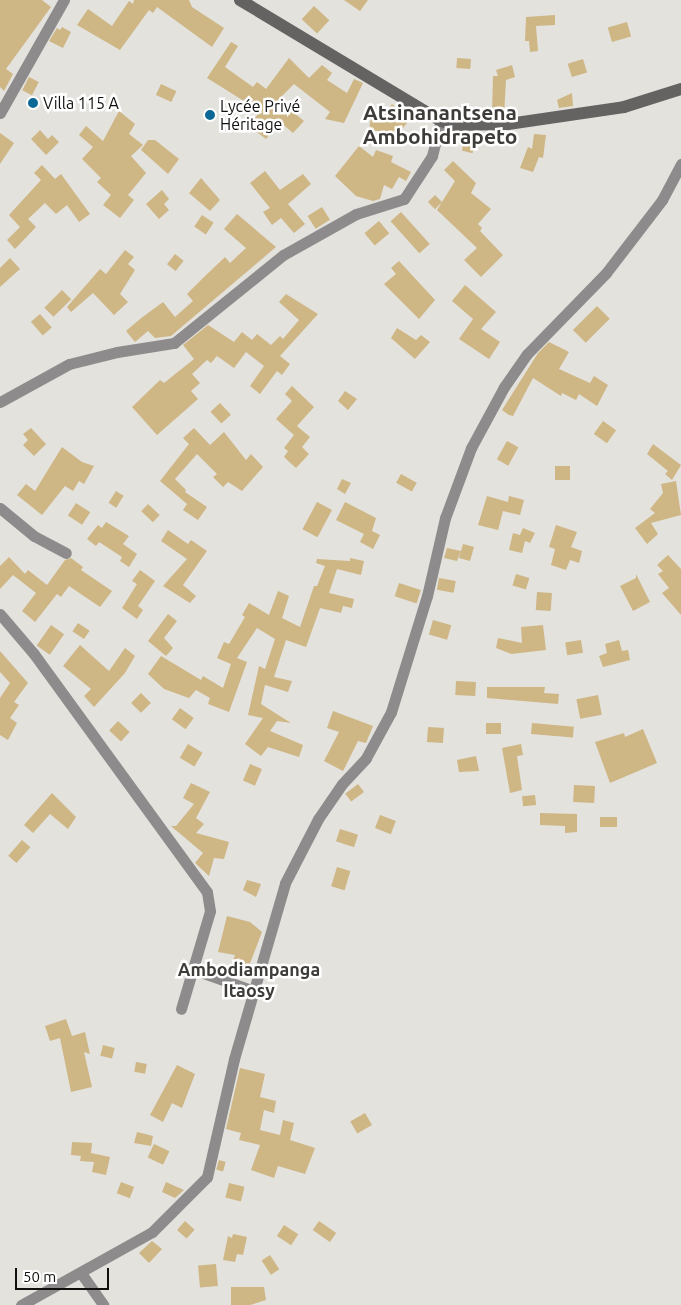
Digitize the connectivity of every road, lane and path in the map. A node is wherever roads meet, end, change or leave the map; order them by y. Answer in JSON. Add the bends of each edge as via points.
{"nodes":[{"id":1,"x":64,"y":0,"type":"edge"},
{"id":2,"x":240,"y":0,"type":"edge"},
{"id":3,"x":681,"y":89,"type":"edge"},
{"id":4,"x":0,"y":113,"type":"edge"},
{"id":5,"x":441,"y":121,"type":"junction"},
{"id":6,"x":681,"y":164,"type":"edge"},
{"id":7,"x":0,"y":402,"type":"edge"},
{"id":8,"x":0,"y":508,"type":"edge"},
{"id":9,"x":66,"y":553,"type":"dead end"},
{"id":10,"x":0,"y":614,"type":"edge"},
{"id":11,"x":195,"y":970,"type":"junction"},
{"id":12,"x":254,"y":991,"type":"junction"},
{"id":13,"x":182,"y":1009,"type":"dead end"},
{"id":14,"x":81,"y":1273,"type":"junction"},
{"id":15,"x":21,"y":1305,"type":"edge"},
{"id":16,"x":103,"y":1305,"type":"edge"}],
"edges":[{"from":1,"to":4,"type":"street"},
{"from":2,"to":5,"type":"street"},
{"from":3,"to":5,"type":"street","via":[[624,107],[508,124],[474,126]]},
{"from":5,"to":7,"type":"street","via":[[432,156],[404,200],[356,214],[283,255],[174,343],[69,364]]},
{"from":6,"to":12,"type":"street","via":[[662,200],[639,232],[606,273],[527,354],[492,406],[471,448],[445,518],[427,596],[391,712],[366,758],[342,784],[285,883]]},
{"from":8,"to":9,"type":"street","via":[[34,536]]},
{"from":10,"to":11,"type":"street","via":[[34,654],[207,892],[210,911]]},
{"from":11,"to":12,"type":"street"},
{"from":11,"to":13,"type":"street"},
{"from":12,"to":14,"type":"street","via":[[234,1059],[207,1177],[152,1232]]},
{"from":14,"to":15,"type":"street"},
{"from":14,"to":16,"type":"street"}]}
